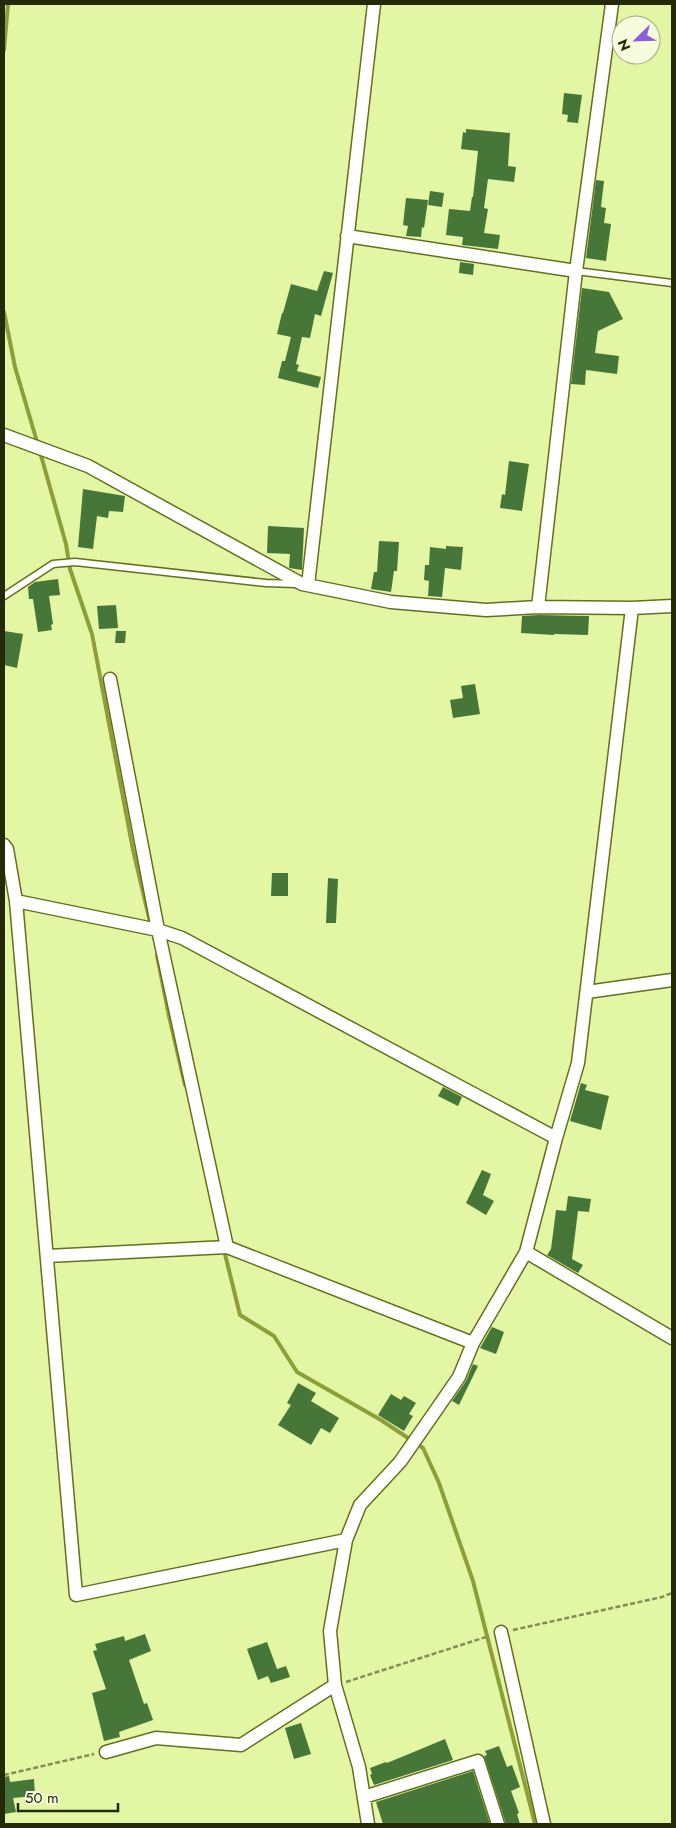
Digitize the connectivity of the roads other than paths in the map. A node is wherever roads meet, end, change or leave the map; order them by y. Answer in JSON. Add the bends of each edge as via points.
{"nodes":[{"id":1,"x":374,"y":4,"type":"edge"},
{"id":2,"x":612,"y":4,"type":"edge"},
{"id":3,"x":347,"y":236,"type":"junction"},
{"id":4,"x":576,"y":271,"type":"junction"},
{"id":5,"x":672,"y":283,"type":"edge"},
{"id":6,"x":4,"y":435,"type":"edge"},
{"id":7,"x":305,"y":584,"type":"junction"},
{"id":8,"x":4,"y":596,"type":"edge"},
{"id":9,"x":672,"y":606,"type":"edge"},
{"id":10,"x":538,"y":607,"type":"junction"},
{"id":11,"x":632,"y":608,"type":"junction"},
{"id":12,"x":110,"y":680,"type":"dead end"},
{"id":13,"x":4,"y":845,"type":"edge"},
{"id":14,"x":16,"y":901,"type":"junction"},
{"id":15,"x":158,"y":930,"type":"junction"},
{"id":16,"x":672,"y":980,"type":"edge"},
{"id":17,"x":587,"y":992,"type":"junction"},
{"id":18,"x":556,"y":1138,"type":"junction"},
{"id":19,"x":227,"y":1246,"type":"junction"},
{"id":20,"x":526,"y":1252,"type":"junction"},
{"id":21,"x":47,"y":1256,"type":"junction"},
{"id":22,"x":672,"y":1338,"type":"edge"},
{"id":23,"x":473,"y":1343,"type":"junction"},
{"id":24,"x":346,"y":1540,"type":"junction"},
{"id":25,"x":501,"y":1632,"type":"dead end"},
{"id":26,"x":335,"y":1685,"type":"junction"},
{"id":27,"x":106,"y":1752,"type":"road end"},
{"id":28,"x":364,"y":1797,"type":"junction"},
{"id":29,"x":368,"y":1824,"type":"edge"},
{"id":30,"x":498,"y":1824,"type":"edge"},
{"id":31,"x":544,"y":1824,"type":"edge"}],
"edges":[{"from":1,"to":3,"type":"street"},
{"from":2,"to":4,"type":"street"},
{"from":3,"to":4,"type":"street"},
{"from":3,"to":7,"type":"street"},
{"from":4,"to":5,"type":"lane"},
{"from":4,"to":10,"type":"street"},
{"from":6,"to":7,"type":"street","via":[[88,466]]},
{"from":7,"to":8,"type":"lane","via":[[266,583],[75,562],[53,564]]},
{"from":7,"to":10,"type":"street","via":[[390,602],[486,610]]},
{"from":9,"to":11,"type":"street"},
{"from":10,"to":11,"type":"street"},
{"from":11,"to":17,"type":"street"},
{"from":12,"to":15,"type":"street"},
{"from":13,"to":14,"type":"street"},
{"from":14,"to":15,"type":"street"},
{"from":14,"to":21,"type":"street"},
{"from":15,"to":18,"type":"street","via":[[182,938]]},
{"from":15,"to":19,"type":"street"},
{"from":16,"to":17,"type":"street"},
{"from":17,"to":18,"type":"street","via":[[578,1063]]},
{"from":18,"to":20,"type":"street"},
{"from":19,"to":21,"type":"street"},
{"from":19,"to":23,"type":"street"},
{"from":20,"to":22,"type":"street"},
{"from":20,"to":23,"type":"street"},
{"from":21,"to":24,"type":"street","via":[[76,1595]]},
{"from":23,"to":24,"type":"street","via":[[459,1377],[400,1462],[360,1505]]},
{"from":24,"to":26,"type":"street","via":[[330,1631]]},
{"from":25,"to":31,"type":"street"},
{"from":26,"to":27,"type":"street","via":[[241,1745],[156,1738]]},
{"from":26,"to":28,"type":"street","via":[[359,1767]]},
{"from":28,"to":29,"type":"street"},
{"from":28,"to":30,"type":"street","via":[[478,1761]]}]}
